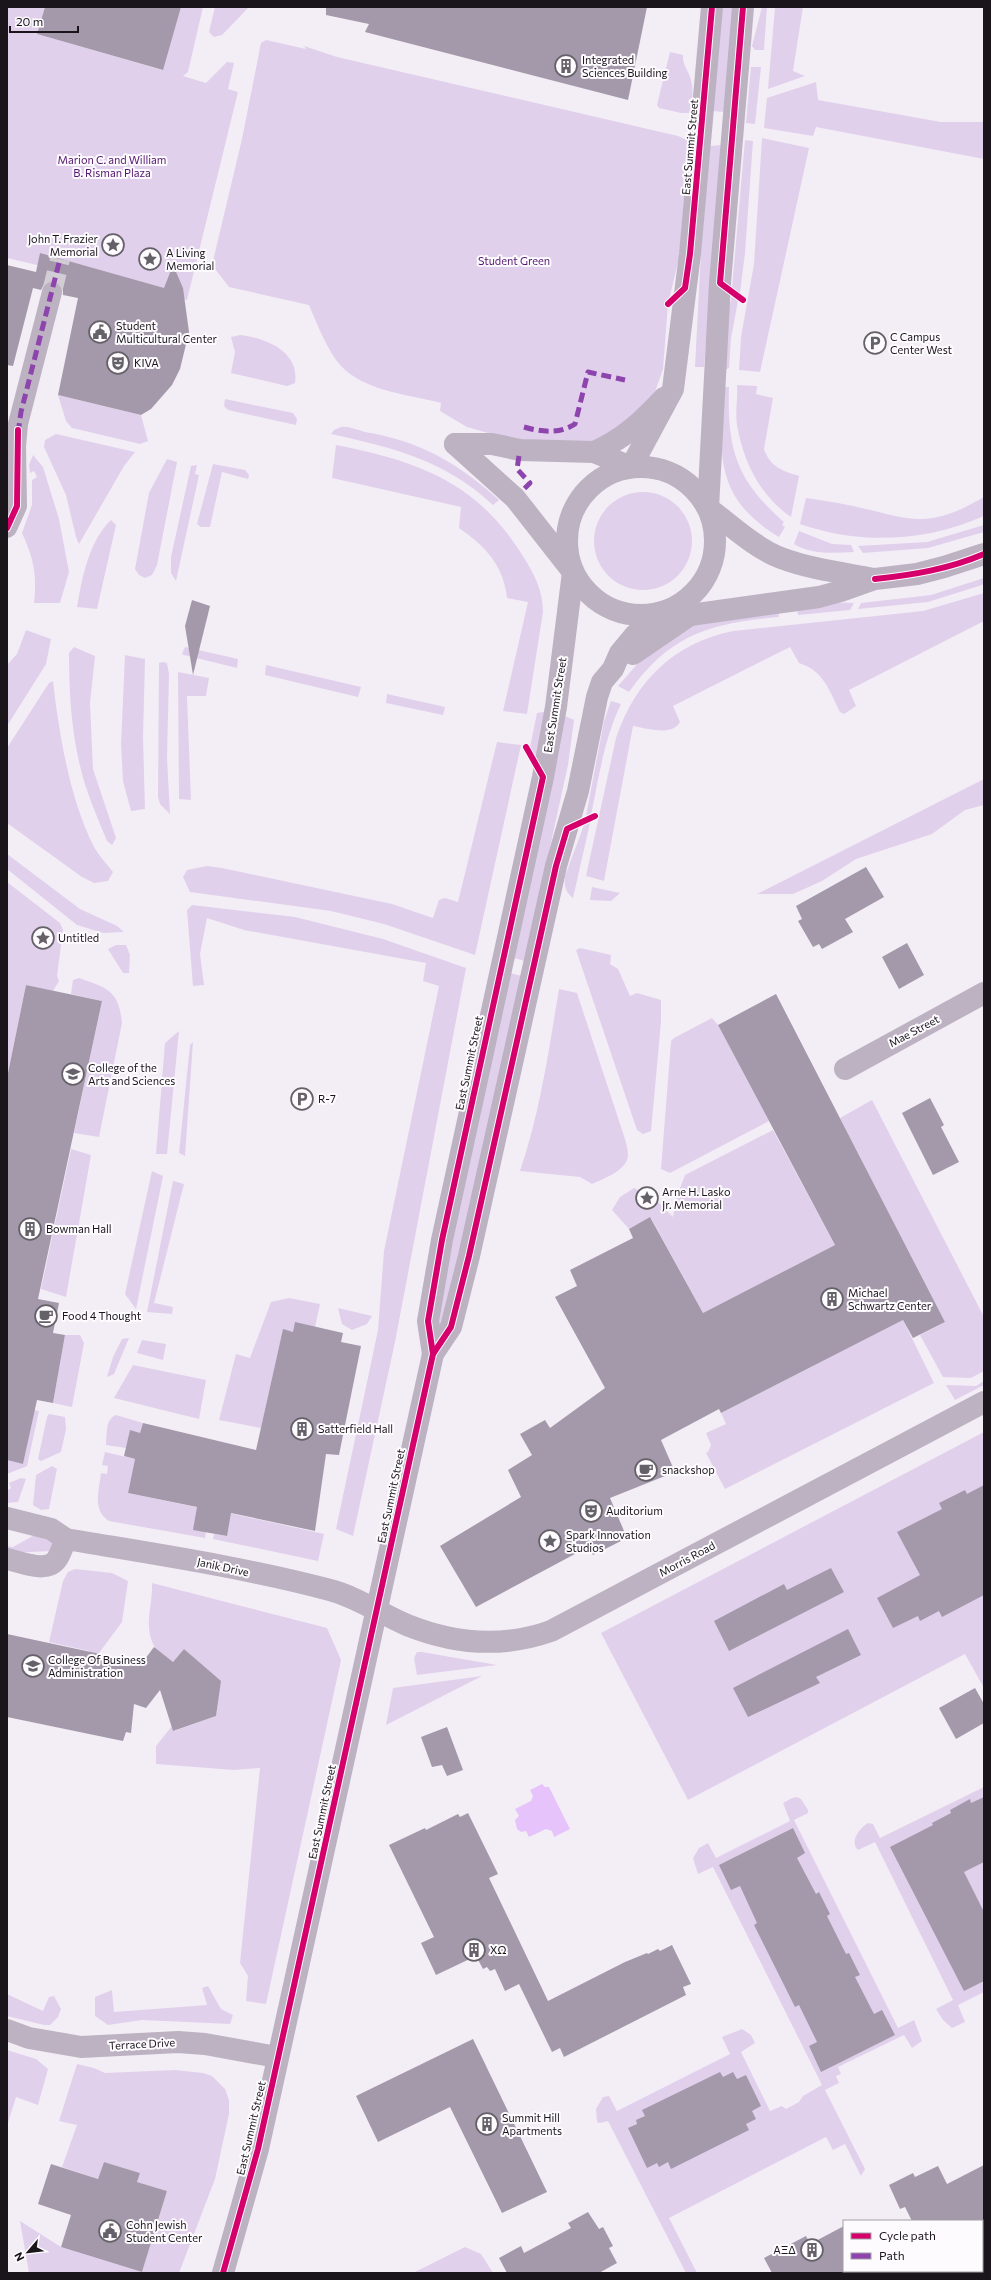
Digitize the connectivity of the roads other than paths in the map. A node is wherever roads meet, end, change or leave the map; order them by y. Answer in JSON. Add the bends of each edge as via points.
{"nodes":[{"id":1,"x":712,"y":7,"type":"edge"},
{"id":2,"x":743,"y":7,"type":"edge"},
{"id":3,"x":52,"y":292,"type":"tunnel mouth"},
{"id":4,"x":673,"y":389,"type":"junction"},
{"id":5,"x":594,"y":452,"type":"junction"},
{"id":6,"x":631,"y":467,"type":"junction"},
{"id":7,"x":708,"y":508,"type":"junction"},
{"id":8,"x":7,"y":528,"type":"edge"},
{"id":9,"x":984,"y":554,"type":"edge"},
{"id":10,"x":573,"y":572,"type":"junction"},
{"id":11,"x":875,"y":579,"type":"junction"},
{"id":12,"x":663,"y":612,"type":"junction"},
{"id":13,"x":690,"y":615,"type":"junction"},
{"id":14,"x":613,"y":669,"type":"junction"},
{"id":15,"x":984,"y":993,"type":"edge"},
{"id":16,"x":844,"y":1069,"type":"dead end"},
{"id":17,"x":433,"y":1354,"type":"junction"},
{"id":18,"x":984,"y":1402,"type":"edge"},
{"id":19,"x":7,"y":1518,"type":"edge"},
{"id":20,"x":66,"y":1539,"type":"junction"},
{"id":21,"x":7,"y":1559,"type":"edge"},
{"id":22,"x":376,"y":1610,"type":"junction"},
{"id":23,"x":7,"y":2030,"type":"edge"},
{"id":24,"x":277,"y":2057,"type":"junction"},
{"id":25,"x":223,"y":2273,"type":"edge"}],
"edges":[{"from":1,"to":4,"type":"main road","name":"East Summit Street","via":[[690,254]]},
{"from":2,"to":7,"type":"main road","via":[[720,283]]},
{"from":3,"to":8,"type":"street","via":[[18,424],[18,506]]},
{"from":4,"to":5,"type":"street","via":[[645,420],[613,444]]},
{"from":4,"to":6,"type":"main road","name":"East Summit Street"},
{"from":5,"to":6,"type":"street"},
{"from":5,"to":10,"type":"street","via":[[520,450],[492,444],[455,444],[515,498]]},
{"from":6,"to":7,"type":"main road","via":[[654,468],[676,476],[694,489]]},
{"from":6,"to":10,"type":"main road","via":[[609,474],[590,487],[576,505],[567,535],[567,550]]},
{"from":7,"to":11,"type":"street","via":[[781,558]]},
{"from":7,"to":12,"type":"main road","via":[[714,528],[715,550],[709,571],[693,594],[682,603]]},
{"from":9,"to":11,"type":"street","via":[[938,569]]},
{"from":10,"to":12,"type":"main road","via":[[583,588],[595,600],[611,610],[646,616]]},
{"from":10,"to":17,"type":"main road","name":"East Summit Street","via":[[556,707],[543,777],[442,1240],[428,1321]]},
{"from":11,"to":13,"type":"street","via":[[819,597]]},
{"from":12,"to":13,"type":"street"},
{"from":12,"to":14,"type":"main road","name":"East Summit Street","via":[[620,653]]},
{"from":13,"to":14,"type":"main road","name":"East Summit Street"},
{"from":14,"to":17,"type":"main road","name":"East Summit Street","via":[[602,682],[597,697],[578,791],[556,866],[481,1205],[451,1327]]},
{"from":15,"to":16,"type":"street","name":"Mae Street"},
{"from":17,"to":22,"type":"main road","name":"East Summit Street"},
{"from":18,"to":22,"type":"street","name":"Morris Road","via":[[606,1603],[534,1637],[496,1643],[466,1640],[407,1625]]},
{"from":19,"to":20,"type":"street","name":"Janik Drive","via":[[51,1529]]},
{"from":20,"to":21,"type":"street","via":[[57,1560],[50,1565],[43,1567]]},
{"from":20,"to":22,"type":"street","name":"Janik Drive","via":[[206,1563],[330,1590]]},
{"from":22,"to":24,"type":"main road","name":"East Summit Street"},
{"from":23,"to":24,"type":"street","name":"Terrace Drive","via":[[29,2038],[81,2047],[178,2042],[205,2044]]},
{"from":24,"to":25,"type":"main road","name":"East Summit Street","via":[[258,2149]]}]}
